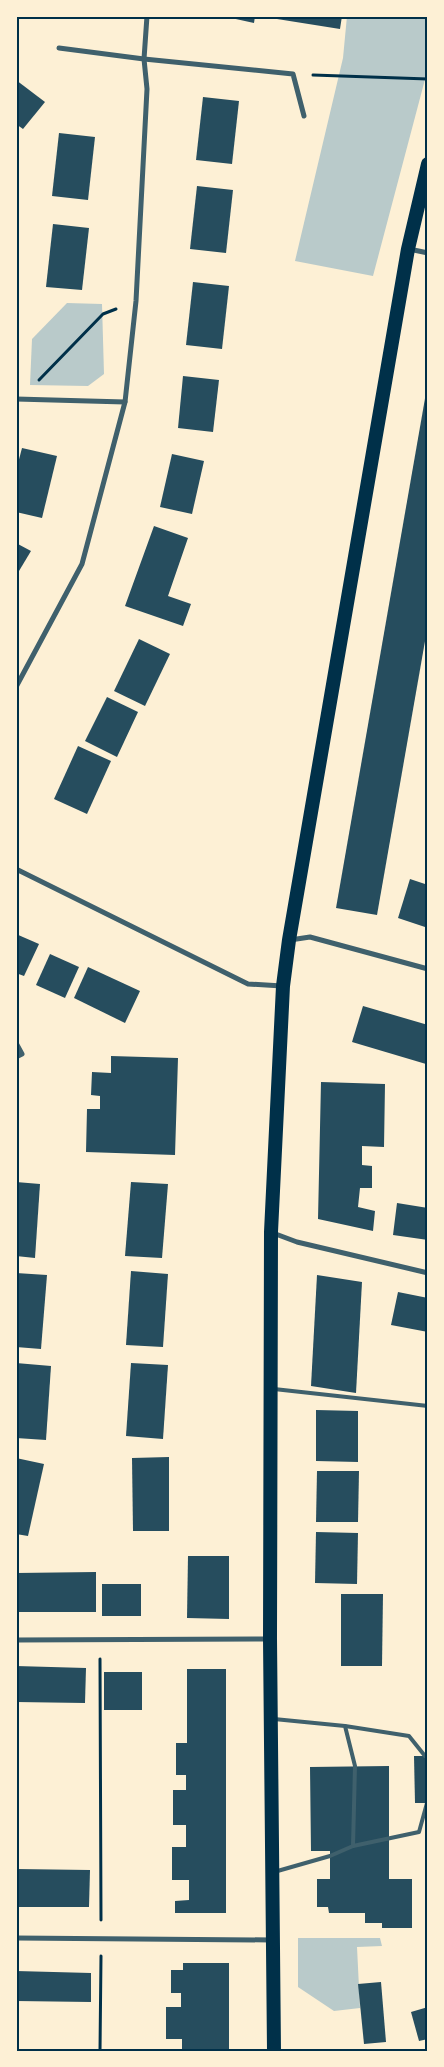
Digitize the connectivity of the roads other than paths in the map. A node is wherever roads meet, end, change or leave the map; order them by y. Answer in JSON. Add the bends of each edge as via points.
{"nodes":[{"id":1,"x":147,"y":16,"type":"edge"},
{"id":2,"x":59,"y":48,"type":"dead end"},
{"id":3,"x":144,"y":59,"type":"junction"},
{"id":4,"x":304,"y":116,"type":"dead end"},
{"id":5,"x":428,"y":164,"type":"edge"},
{"id":6,"x":408,"y":249,"type":"junction"},
{"id":7,"x":428,"y":253,"type":"edge"},
{"id":8,"x":16,"y":399,"type":"edge"},
{"id":9,"x":125,"y":402,"type":"junction"},
{"id":10,"x":16,"y":686,"type":"edge"},
{"id":11,"x":16,"y":868,"type":"edge"},
{"id":12,"x":289,"y":940,"type":"junction"},
{"id":13,"x":428,"y":969,"type":"edge"},
{"id":14,"x":283,"y":986,"type":"junction"},
{"id":15,"x":16,"y":1043,"type":"edge"},
{"id":16,"x":16,"y":1057,"type":"edge"},
{"id":17,"x":271,"y":1232,"type":"junction"},
{"id":18,"x":428,"y":1273,"type":"edge"},
{"id":19,"x":270,"y":1388,"type":"junction"},
{"id":20,"x":428,"y":1406,"type":"edge"},
{"id":21,"x":270,"y":1639,"type":"junction"},
{"id":22,"x":16,"y":1640,"type":"edge"},
{"id":23,"x":272,"y":1719,"type":"junction"},
{"id":24,"x":345,"y":1726,"type":"junction"},
{"id":25,"x":425,"y":1756,"type":"dead end"},
{"id":26,"x":426,"y":1803,"type":"dead end"},
{"id":27,"x":352,"y":1846,"type":"junction"},
{"id":28,"x":272,"y":1873,"type":"junction"},
{"id":29,"x":16,"y":1938,"type":"edge"},
{"id":30,"x":273,"y":1940,"type":"junction"},
{"id":31,"x":274,"y":2051,"type":"edge"}],
"edges":[{"from":1,"to":3,"type":"street"},
{"from":2,"to":3,"type":"street"},
{"from":3,"to":4,"type":"street","via":[[293,74]]},
{"from":3,"to":9,"type":"street","via":[[147,89],[136,301]]},
{"from":5,"to":6,"type":"highway"},
{"from":6,"to":7,"type":"street"},
{"from":6,"to":12,"type":"highway"},
{"from":8,"to":9,"type":"street"},
{"from":9,"to":10,"type":"street","via":[[82,564]]},
{"from":11,"to":14,"type":"street","via":[[248,984]]},
{"from":12,"to":13,"type":"street","via":[[310,937]]},
{"from":12,"to":14,"type":"highway"},
{"from":14,"to":17,"type":"highway"},
{"from":15,"to":16,"type":"street","via":[[22,1054]]},
{"from":17,"to":18,"type":"street","via":[[297,1242]]},
{"from":17,"to":19,"type":"highway"},
{"from":19,"to":20,"type":"lane"},
{"from":19,"to":21,"type":"highway"},
{"from":21,"to":22,"type":"street"},
{"from":21,"to":23,"type":"highway"},
{"from":23,"to":24,"type":"lane"},
{"from":23,"to":28,"type":"highway"},
{"from":24,"to":25,"type":"lane","via":[[409,1736]]},
{"from":24,"to":27,"type":"lane","via":[[355,1766]]},
{"from":26,"to":27,"type":"lane","via":[[419,1832]]},
{"from":27,"to":28,"type":"lane"},
{"from":28,"to":30,"type":"highway"},
{"from":29,"to":30,"type":"street"},
{"from":30,"to":31,"type":"highway"}]}
